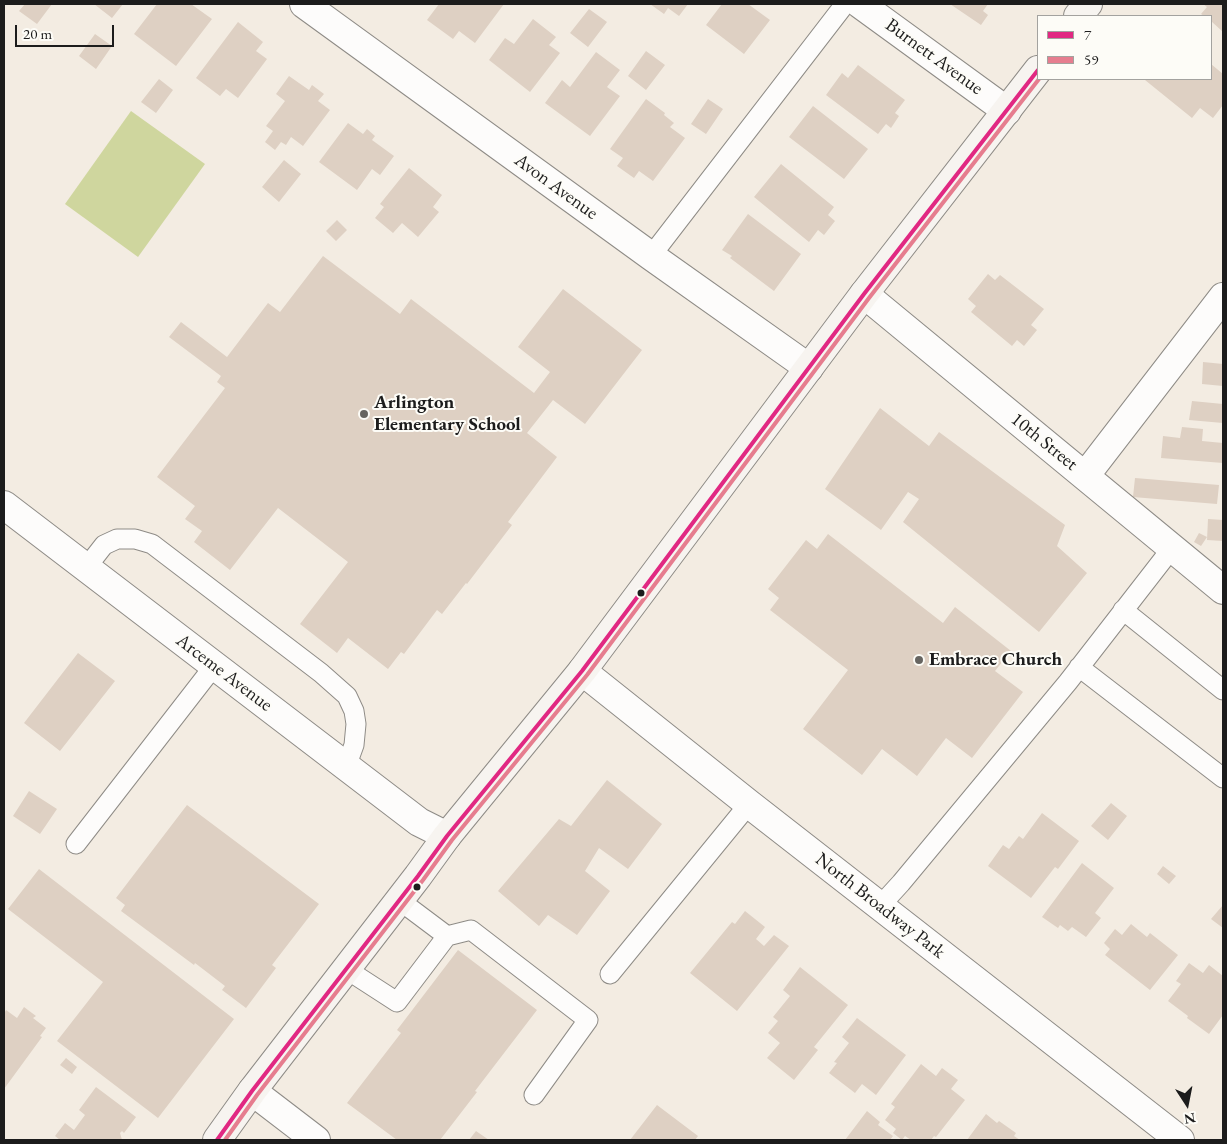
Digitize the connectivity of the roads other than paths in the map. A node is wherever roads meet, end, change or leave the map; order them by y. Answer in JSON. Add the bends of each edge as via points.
{"nodes":[{"id":1,"x":304,"y":4,"type":"edge"},
{"id":2,"x":845,"y":4,"type":"edge"},
{"id":3,"x":860,"y":4,"type":"edge"},
{"id":4,"x":1088,"y":4,"type":"edge"},
{"id":5,"x":1079,"y":15,"type":"edge"},
{"id":6,"x":1037,"y":71,"type":"edge"},
{"id":7,"x":1007,"y":111,"type":"junction"},
{"id":8,"x":651,"y":256,"type":"junction"},
{"id":9,"x":864,"y":294,"type":"junction"},
{"id":10,"x":1223,"y":297,"type":"edge"},
{"id":11,"x":810,"y":368,"type":"junction"},
{"id":12,"x":1085,"y":476,"type":"junction"},
{"id":13,"x":4,"y":506,"type":"edge"},
{"id":14,"x":1172,"y":548,"type":"junction"},
{"id":15,"x":86,"y":568,"type":"junction"},
{"id":16,"x":1223,"y":590,"type":"edge"},
{"id":17,"x":1123,"y":610,"type":"junction"},
{"id":18,"x":214,"y":666,"type":"junction"},
{"id":19,"x":1079,"y":667,"type":"junction"},
{"id":20,"x":582,"y":671,"type":"junction"},
{"id":21,"x":1223,"y":690,"type":"edge"},
{"id":22,"x":346,"y":767,"type":"junction"},
{"id":23,"x":1223,"y":778,"type":"edge"},
{"id":24,"x":749,"y":804,"type":"junction"},
{"id":25,"x":447,"y":836,"type":"junction"},
{"id":26,"x":76,"y":844,"type":"dead end"},
{"id":27,"x":399,"y":900,"type":"junction"},
{"id":28,"x":880,"y":906,"type":"junction"},
{"id":29,"x":447,"y":936,"type":"junction"},
{"id":30,"x":346,"y":969,"type":"junction"},
{"id":31,"x":610,"y":974,"type":"dead end"},
{"id":32,"x":252,"y":1091,"type":"junction"},
{"id":33,"x":534,"y":1095,"type":"dead end"},
{"id":34,"x":216,"y":1140,"type":"edge"},
{"id":35,"x":316,"y":1140,"type":"edge"},
{"id":36,"x":1180,"y":1140,"type":"edge"}],
"edges":[{"from":1,"to":8,"type":"street","name":"Avon Avenue"},
{"from":2,"to":8,"type":"lane"},
{"from":3,"to":7,"type":"street","name":"Burnett Avenue"},
{"from":4,"to":5,"type":"street"},
{"from":6,"to":7,"type":"street"},
{"from":7,"to":9,"type":"street"},
{"from":8,"to":11,"type":"street","name":"Avon Avenue"},
{"from":9,"to":11,"type":"street"},
{"from":9,"to":12,"type":"street","name":"10th Street"},
{"from":10,"to":12,"type":"street"},
{"from":11,"to":20,"type":"street"},
{"from":12,"to":14,"type":"street","name":"10th Street"},
{"from":13,"to":15,"type":"street","name":"Arceme Avenue"},
{"from":14,"to":16,"type":"street","name":"10th Street"},
{"from":14,"to":17,"type":"lane"},
{"from":15,"to":18,"type":"street","name":"Arceme Avenue"},
{"from":15,"to":22,"type":"lane","via":[[104,545],[117,539],[135,539],[152,544],[321,673],[347,696],[354,711],[354,745]]},
{"from":17,"to":19,"type":"lane"},
{"from":17,"to":21,"type":"lane"},
{"from":18,"to":22,"type":"street","name":"Arceme Avenue"},
{"from":18,"to":26,"type":"lane"},
{"from":19,"to":23,"type":"lane"},
{"from":19,"to":28,"type":"lane"},
{"from":20,"to":24,"type":"street","name":"North Broadway Park"},
{"from":20,"to":25,"type":"street"},
{"from":22,"to":25,"type":"street","name":"Arceme Avenue","via":[[419,822]]},
{"from":24,"to":28,"type":"street","name":"North Broadway Park"},
{"from":24,"to":31,"type":"lane"},
{"from":25,"to":27,"type":"street"},
{"from":27,"to":29,"type":"lane"},
{"from":27,"to":30,"type":"street"},
{"from":28,"to":36,"type":"street","name":"North Broadway Park"},
{"from":29,"to":30,"type":"lane","via":[[397,1002]]},
{"from":29,"to":33,"type":"lane","via":[[471,930],[588,1020]]},
{"from":30,"to":32,"type":"street"},
{"from":32,"to":34,"type":"street"},
{"from":32,"to":35,"type":"street"}]}
